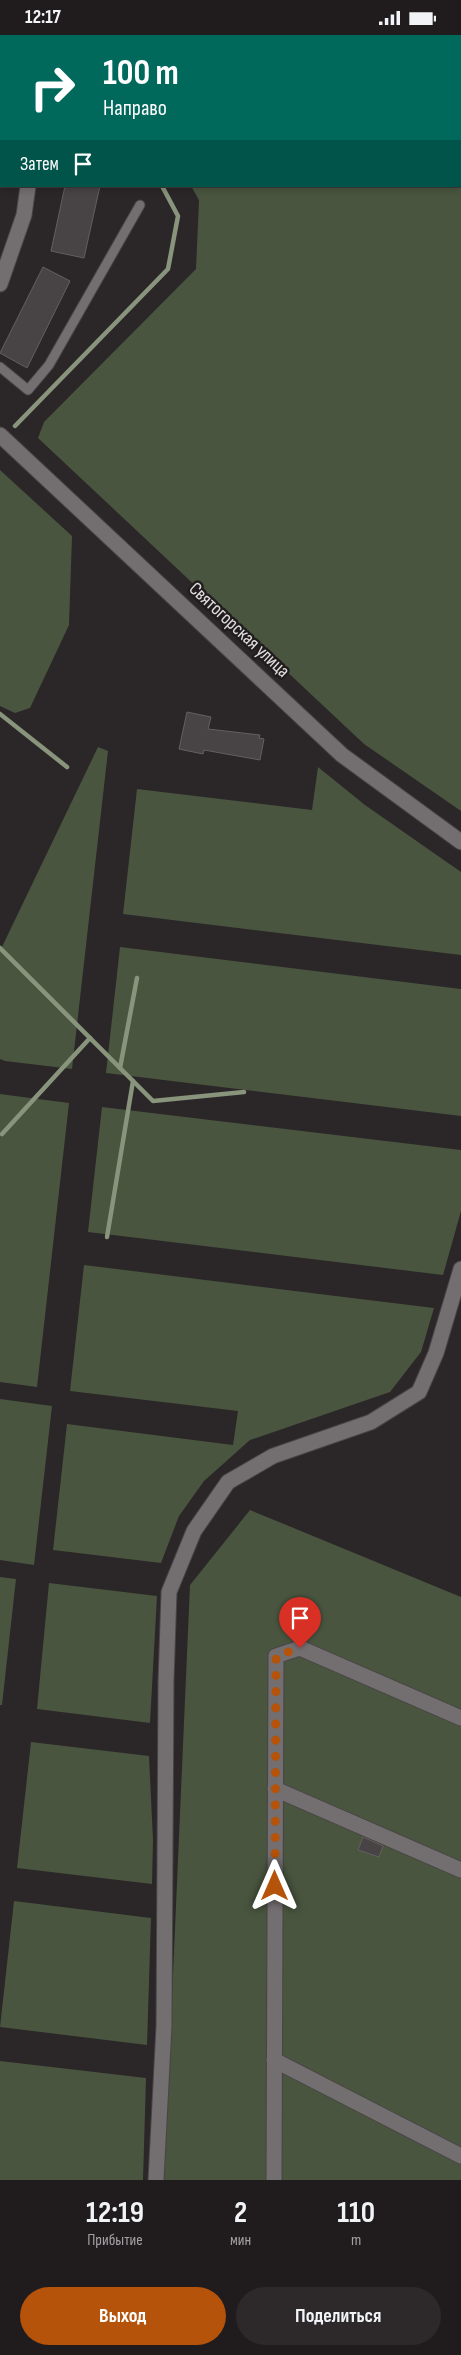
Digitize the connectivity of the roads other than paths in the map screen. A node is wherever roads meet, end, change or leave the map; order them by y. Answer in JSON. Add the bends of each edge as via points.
{"nodes":[{"id":1,"x":28,"y":187,"type":"edge"},
{"id":2,"x":140,"y":205,"type":"dead end"},
{"id":3,"x":0,"y":285,"type":"edge"},
{"id":4,"x":0,"y":367,"type":"edge"},
{"id":5,"x":0,"y":435,"type":"edge"},
{"id":6,"x":461,"y":842,"type":"edge"},
{"id":7,"x":461,"y":1269,"type":"edge"},
{"id":8,"x":461,"y":1718,"type":"edge"},
{"id":9,"x":275,"y":1789,"type":"junction"},
{"id":10,"x":461,"y":1870,"type":"edge"},
{"id":11,"x":274,"y":2059,"type":"junction"},
{"id":12,"x":461,"y":2156,"type":"edge"},
{"id":13,"x":156,"y":2180,"type":"edge"},
{"id":14,"x":274,"y":2180,"type":"edge"}],
"edges":[{"from":1,"to":3,"type":"street","via":[[24,215]]},
{"from":2,"to":4,"type":"lane","via":[[50,365],[28,390]]},
{"from":5,"to":6,"type":"street","name":"Святогорская улица","via":[[342,755]]},
{"from":7,"to":13,"type":"street","via":[[436,1353],[419,1392],[371,1422],[273,1456],[228,1482],[194,1531],[170,1593],[166,1691],[164,2026]]},
{"from":8,"to":9,"type":"street","via":[[300,1648],[276,1656]]},
{"from":9,"to":10,"type":"street"},
{"from":9,"to":11,"type":"street"},
{"from":11,"to":12,"type":"street"},
{"from":11,"to":14,"type":"street"}]}
